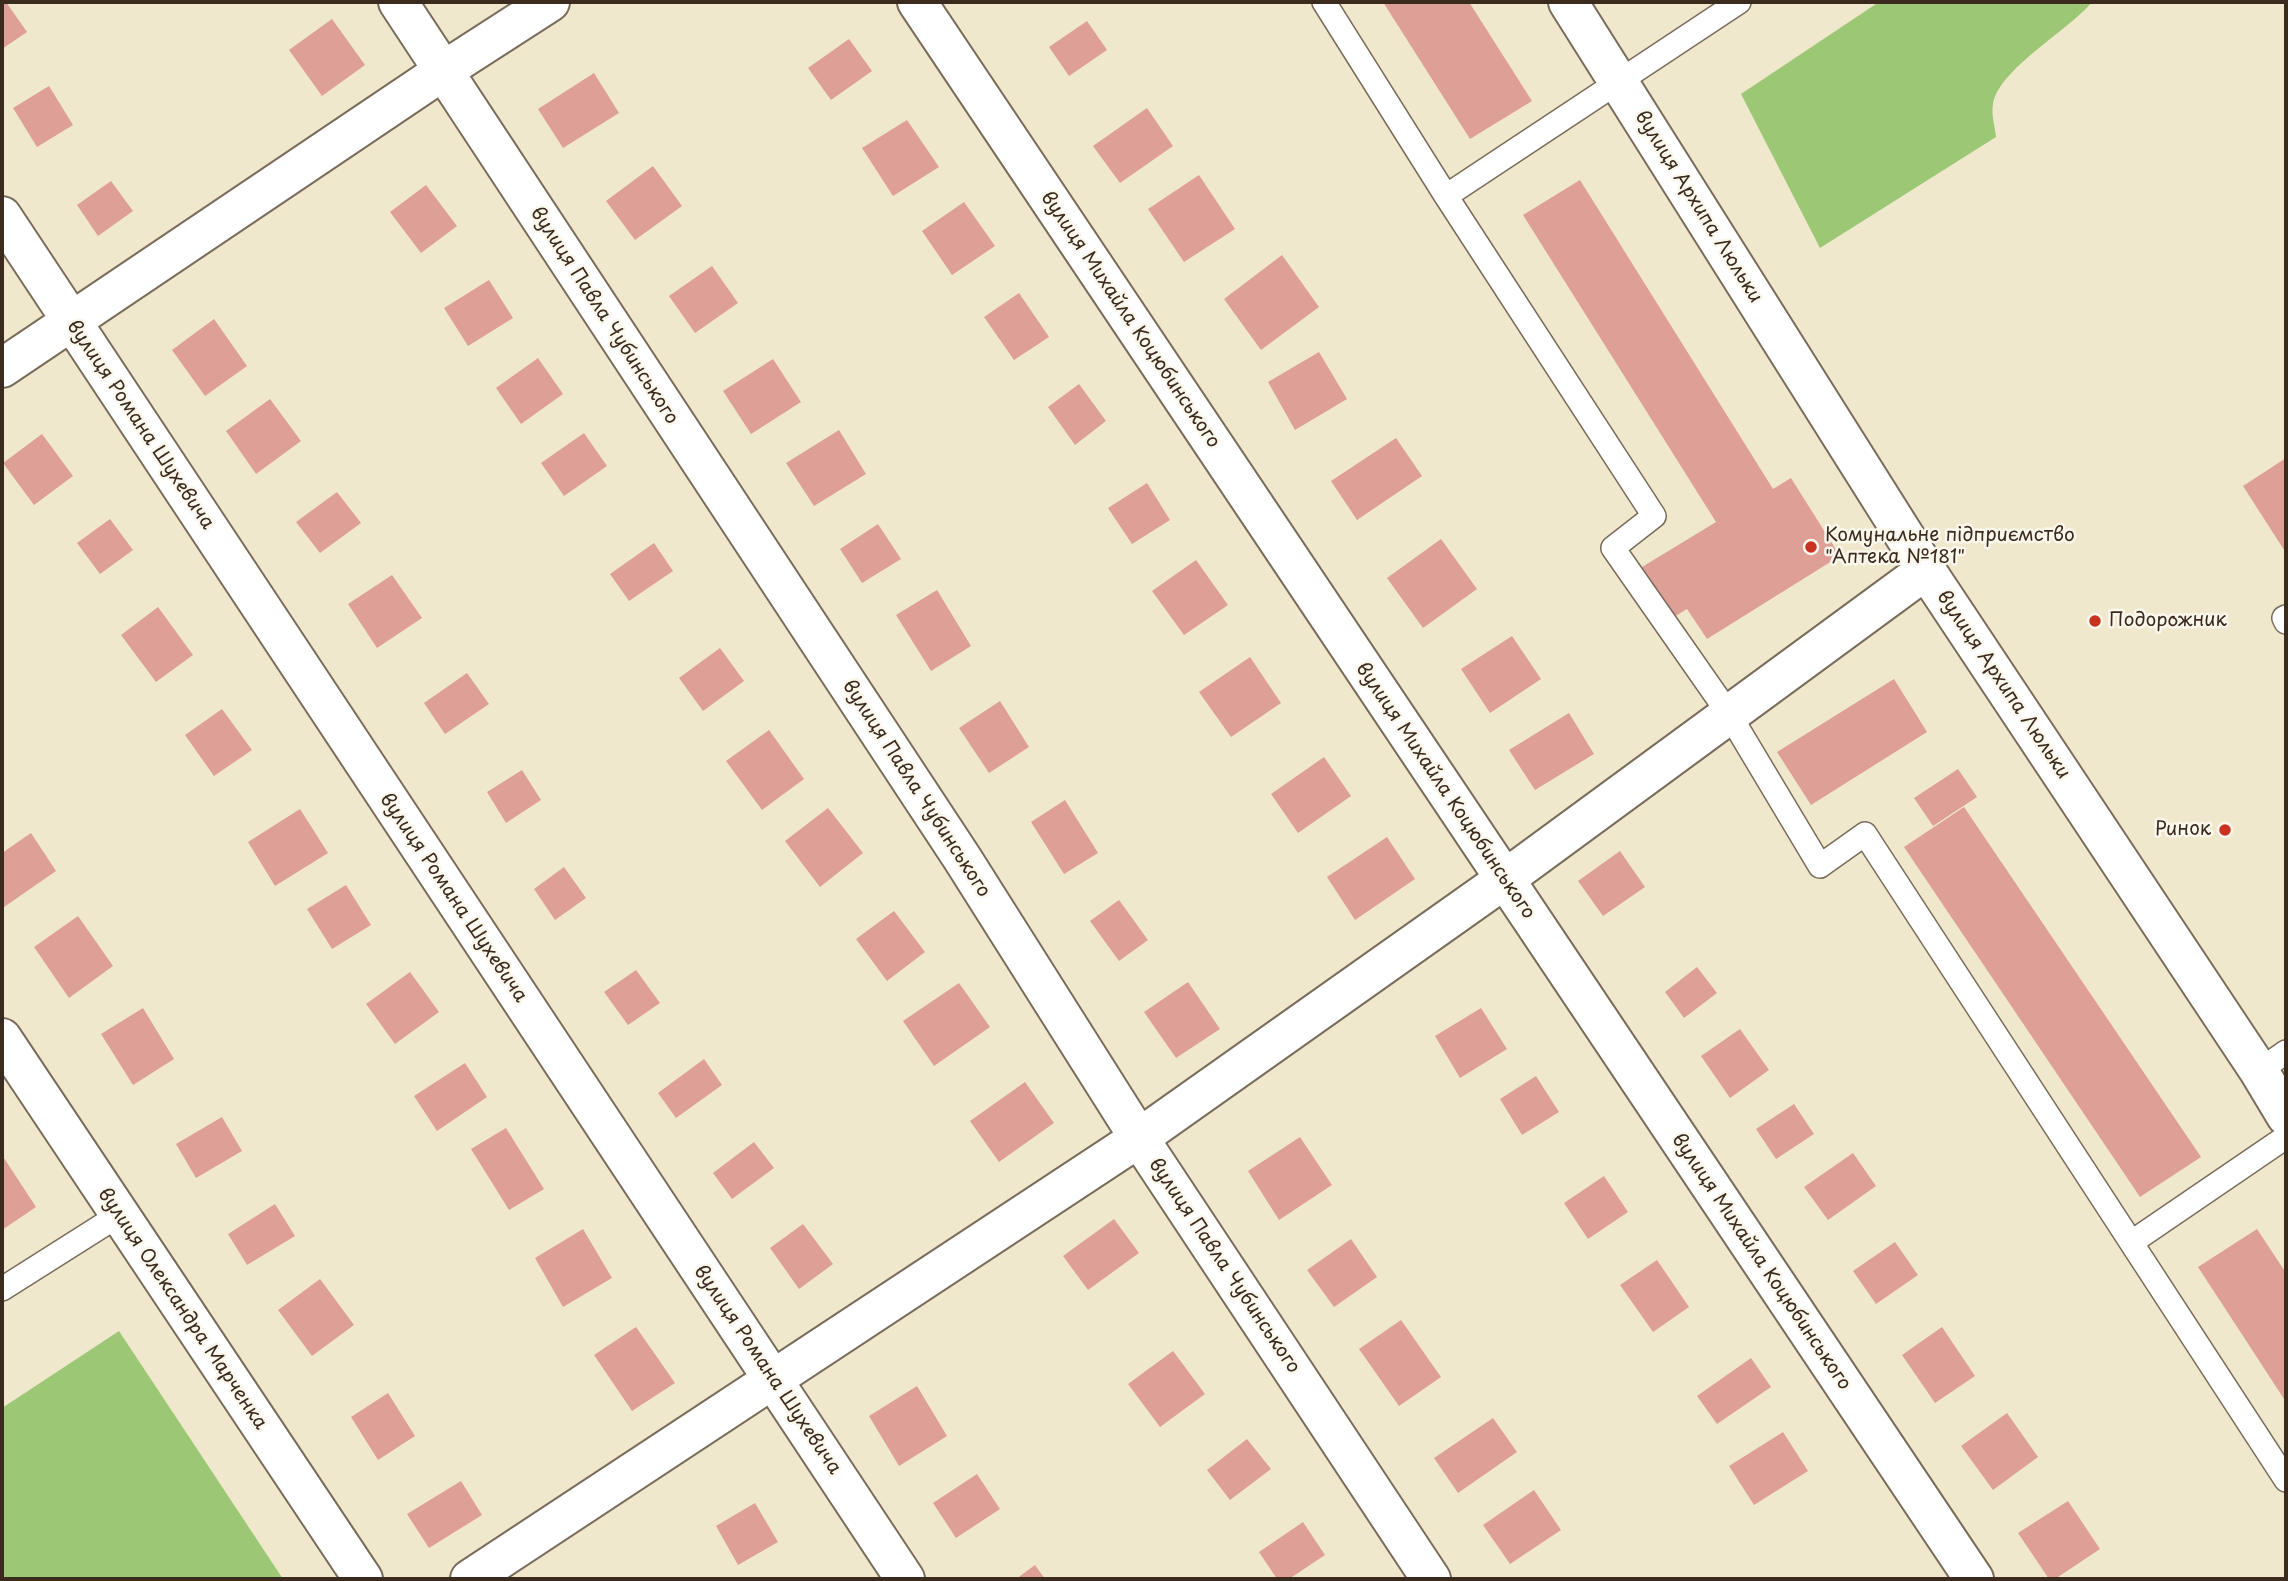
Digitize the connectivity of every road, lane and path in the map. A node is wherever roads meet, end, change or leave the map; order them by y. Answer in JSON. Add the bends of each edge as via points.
{"nodes":[{"id":1,"x":398,"y":2,"type":"edge"},
{"id":2,"x":550,"y":2,"type":"edge"},
{"id":3,"x":917,"y":2,"type":"edge"},
{"id":4,"x":1324,"y":2,"type":"edge"},
{"id":5,"x":1567,"y":2,"type":"edge"},
{"id":6,"x":1739,"y":2,"type":"edge"},
{"id":7,"x":443,"y":71,"type":"junction"},
{"id":8,"x":1619,"y":82,"type":"junction"},
{"id":9,"x":1446,"y":197,"type":"junction"},
{"id":10,"x":2,"y":216,"type":"edge"},
{"id":11,"x":71,"y":322,"type":"junction"},
{"id":12,"x":2,"y":368,"type":"edge"},
{"id":13,"x":1926,"y":570,"type":"junction"},
{"id":14,"x":2286,"y":617,"type":"edge"},
{"id":15,"x":2286,"y":622,"type":"edge"},
{"id":16,"x":1728,"y":714,"type":"junction"},
{"id":17,"x":1505,"y":879,"type":"junction"},
{"id":18,"x":7,"y":1059,"type":"edge"},
{"id":19,"x":2272,"y":1062,"type":"edge"},
{"id":20,"x":2286,"y":1116,"type":"edge"},
{"id":21,"x":2286,"y":1137,"type":"edge"},
{"id":22,"x":1139,"y":1138,"type":"junction"},
{"id":23,"x":120,"y":1215,"type":"junction"},
{"id":24,"x":2132,"y":1242,"type":"junction"},
{"id":25,"x":2,"y":1289,"type":"edge"},
{"id":26,"x":773,"y":1379,"type":"junction"},
{"id":27,"x":2286,"y":1480,"type":"edge"},
{"id":28,"x":363,"y":1579,"type":"edge"},
{"id":29,"x":470,"y":1579,"type":"edge"},
{"id":30,"x":905,"y":1579,"type":"edge"},
{"id":31,"x":1431,"y":1579,"type":"edge"},
{"id":32,"x":1974,"y":1579,"type":"edge"}],
"edges":[{"from":1,"to":7,"type":"street","name":"вулиця Павла Чубинського"},
{"from":2,"to":7,"type":"street"},
{"from":3,"to":17,"type":"street","name":"вулиця Михайла Коцюбинського"},
{"from":4,"to":9,"type":"lane"},
{"from":5,"to":8,"type":"street","name":"вулиця Архипа Люльки"},
{"from":6,"to":8,"type":"lane"},
{"from":7,"to":11,"type":"street"},
{"from":7,"to":22,"type":"street","name":"вулиця Павла Чубинського","via":[[962,858]]},
{"from":8,"to":9,"type":"lane"},
{"from":8,"to":13,"type":"street","name":"вулиця Архипа Люльки"},
{"from":9,"to":16,"type":"lane","via":[[1654,516],[1614,548]]},
{"from":10,"to":11,"type":"street","name":"вулиця Романа Шухевича"},
{"from":11,"to":12,"type":"street"},
{"from":11,"to":26,"type":"street","name":"вулиця Романа Шухевича"},
{"from":13,"to":16,"type":"street"},
{"from":13,"to":19,"type":"street","name":"вулиця Архипа Люльки"},
{"from":14,"to":15,"type":"lane"},
{"from":16,"to":17,"type":"street"},
{"from":16,"to":24,"type":"lane","via":[[1820,866],[1865,834]]},
{"from":17,"to":22,"type":"street"},
{"from":17,"to":32,"type":"street","name":"вулиця Михайла Коцюбинського"},
{"from":18,"to":23,"type":"street","name":"вулиця Олександра Марченка"},
{"from":19,"to":20,"type":"street","name":"вулиця Архипа Люльки"},
{"from":21,"to":24,"type":"lane"},
{"from":22,"to":26,"type":"street"},
{"from":22,"to":31,"type":"street","name":"вулиця Павла Чубинського"},
{"from":23,"to":25,"type":"lane"},
{"from":23,"to":28,"type":"street","name":"вулиця Олександра Марченка"},
{"from":24,"to":27,"type":"lane"},
{"from":26,"to":29,"type":"street"},
{"from":26,"to":30,"type":"street","name":"вулиця Романа Шухевича"}]}
